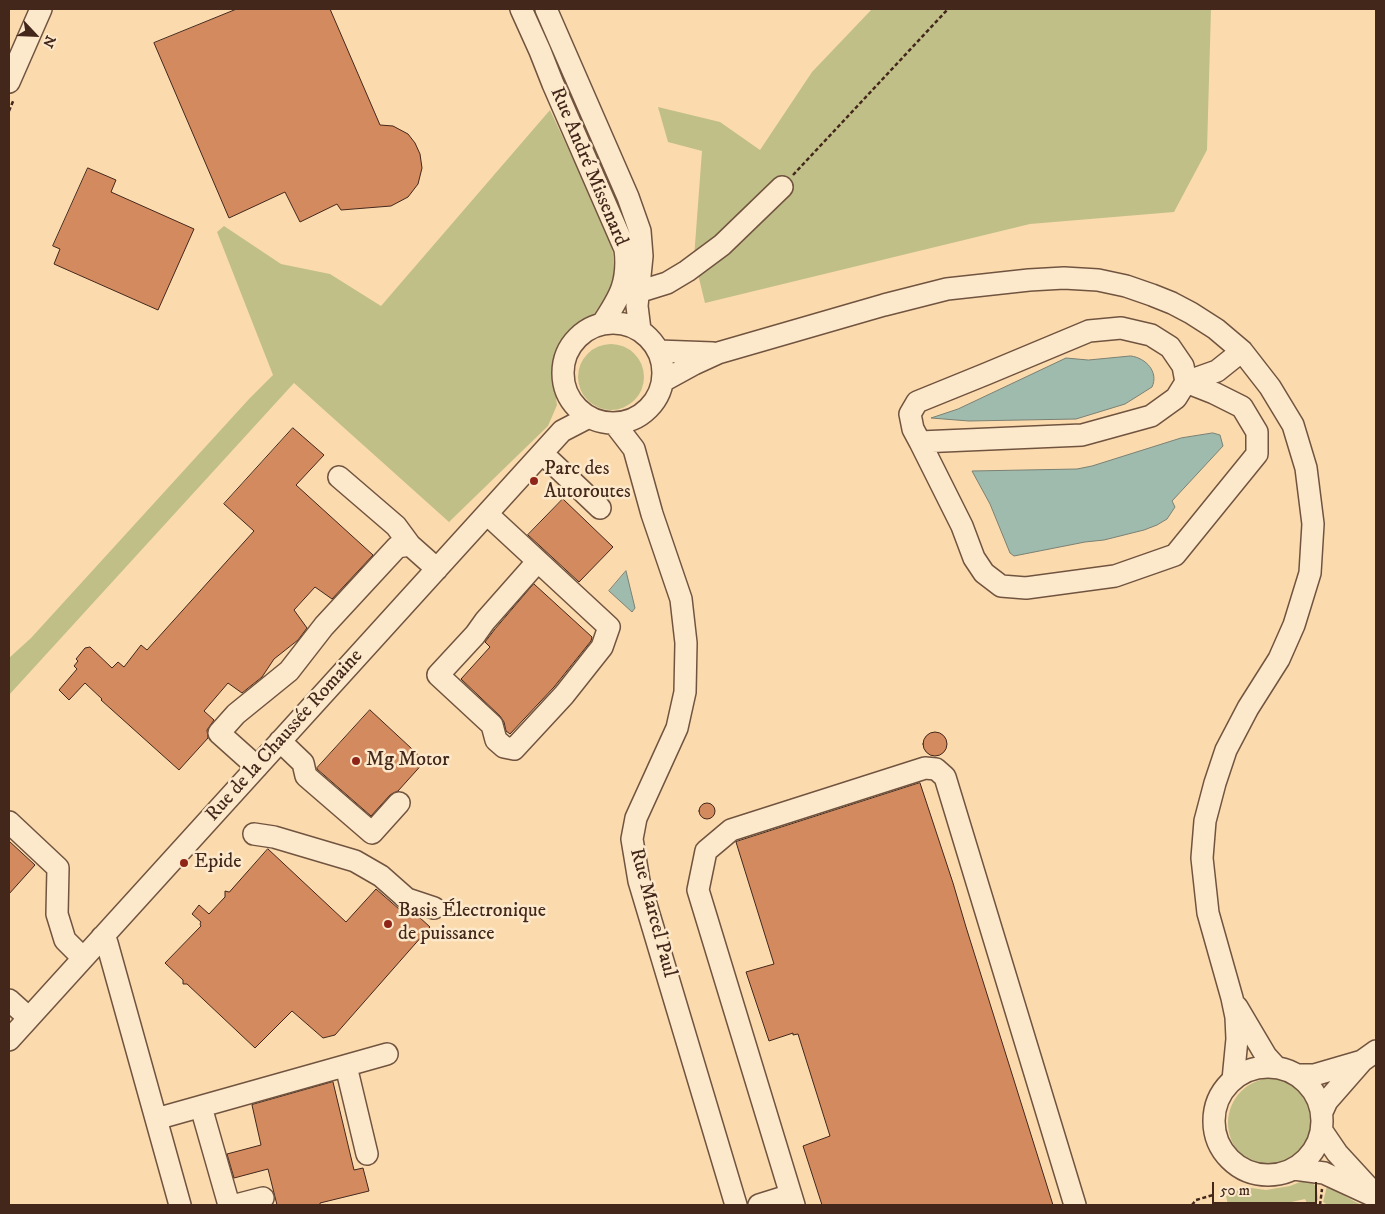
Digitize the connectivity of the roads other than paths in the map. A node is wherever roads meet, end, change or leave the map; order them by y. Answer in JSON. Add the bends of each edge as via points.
{"nodes":[{"id":1,"x":41,"y":9,"type":"edge"},
{"id":2,"x":521,"y":9,"type":"edge"},
{"id":3,"x":546,"y":9,"type":"edge"},
{"id":4,"x":9,"y":82,"type":"edge"},
{"id":5,"x":782,"y":187,"type":"road end"},
{"id":6,"x":628,"y":197,"type":"junction"},
{"id":7,"x":607,"y":207,"type":"junction"},
{"id":8,"x":638,"y":292,"type":"junction"},
{"id":9,"x":602,"y":324,"type":"junction"},
{"id":10,"x":640,"y":330,"type":"junction"},
{"id":11,"x":658,"y":351,"type":"junction"},
{"id":12,"x":1242,"y":351,"type":"junction"},
{"id":13,"x":718,"y":353,"type":"junction"},
{"id":14,"x":663,"y":381,"type":"junction"},
{"id":15,"x":1186,"y":382,"type":"junction"},
{"id":16,"x":569,"y":397,"type":"junction"},
{"id":17,"x":640,"y":416,"type":"junction"},
{"id":18,"x":589,"y":417,"type":"junction"},
{"id":19,"x":614,"y":424,"type":"junction"},
{"id":20,"x":562,"y":431,"type":"junction"},
{"id":21,"x":920,"y":442,"type":"junction"},
{"id":22,"x":634,"y":449,"type":"junction"},
{"id":23,"x":542,"y":453,"type":"junction"},
{"id":24,"x":338,"y":477,"type":"dead end"},
{"id":25,"x":600,"y":508,"type":"dead end"},
{"id":26,"x":487,"y":514,"type":"junction"},
{"id":27,"x":410,"y":545,"type":"junction"},
{"id":28,"x":538,"y":561,"type":"junction"},
{"id":29,"x":437,"y":569,"type":"junction"},
{"id":30,"x":280,"y":741,"type":"junction"},
{"id":31,"x":257,"y":767,"type":"junction"},
{"id":32,"x":399,"y":803,"type":"dead end"},
{"id":33,"x":9,"y":822,"type":"edge"},
{"id":34,"x":254,"y":834,"type":"dead end"},
{"id":35,"x":434,"y":908,"type":"dead end"},
{"id":36,"x":102,"y":937,"type":"junction"},
{"id":37,"x":83,"y":958,"type":"junction"},
{"id":38,"x":1232,"y":998,"type":"junction"},
{"id":39,"x":9,"y":1000,"type":"edge"},
{"id":40,"x":29,"y":1018,"type":"junction"},
{"id":41,"x":9,"y":1040,"type":"edge"},
{"id":42,"x":387,"y":1054,"type":"dead end"},
{"id":43,"x":1369,"y":1056,"type":"edge"},
{"id":44,"x":346,"y":1066,"type":"junction"},
{"id":45,"x":1276,"y":1067,"type":"junction"},
{"id":46,"x":1299,"y":1075,"type":"junction"},
{"id":47,"x":1233,"y":1080,"type":"junction"},
{"id":48,"x":201,"y":1107,"type":"junction"},
{"id":49,"x":156,"y":1119,"type":"junction"},
{"id":50,"x":1322,"y":1121,"type":"junction"},
{"id":51,"x":367,"y":1154,"type":"dead end"},
{"id":52,"x":1294,"y":1169,"type":"junction"},
{"id":53,"x":1376,"y":1196,"type":"edge"},
{"id":54,"x":263,"y":1198,"type":"dead end"},
{"id":55,"x":792,"y":1200,"type":"edge"},
{"id":56,"x":180,"y":1205,"type":"edge"},
{"id":57,"x":229,"y":1205,"type":"edge"},
{"id":58,"x":236,"y":1205,"type":"edge"},
{"id":59,"x":736,"y":1205,"type":"edge"},
{"id":60,"x":760,"y":1205,"type":"edge"},
{"id":61,"x":1075,"y":1205,"type":"edge"}],
"edges":[{"from":1,"to":4,"type":"street"},
{"from":2,"to":7,"type":"street","name":"Rue André Missenard"},
{"from":3,"to":6,"type":"street","name":"Rue André Missenard"},
{"from":5,"to":8,"type":"street","via":[[722,245],[687,272],[667,283]]},
{"from":6,"to":7,"type":"street"},
{"from":6,"to":8,"type":"street","name":"Rue André Missenard","via":[[640,231],[642,256]]},
{"from":7,"to":9,"type":"street","name":"Rue André Missenard","via":[[625,249],[627,264],[624,285]]},
{"from":8,"to":10,"type":"street","name":"Rue André Missenard"},
{"from":9,"to":10,"type":"street","via":[[628,325]]},
{"from":9,"to":16,"type":"street","via":[[588,330],[568,352],[564,382]]},
{"from":10,"to":11,"type":"street"},
{"from":11,"to":13,"type":"street"},
{"from":11,"to":14,"type":"street","via":[[663,365]]},
{"from":12,"to":13,"type":"street","via":[[1216,329],[1165,300],[1126,286],[1064,278],[947,289]]},
{"from":12,"to":15,"type":"street","via":[[1217,371]]},
{"from":12,"to":38,"type":"street","via":[[1270,386],[1292,426],[1306,468],[1313,524],[1310,573],[1294,625],[1226,750],[1205,821],[1202,858],[1208,912]]},
{"from":13,"to":14,"type":"street"},
{"from":14,"to":17,"type":"street","via":[[659,394]]},
{"from":15,"to":21,"type":"street","via":[[1176,398],[1152,416],[1082,435]]},
{"from":15,"to":21,"type":"street","via":[[1183,366],[1170,347],[1151,335],[1121,328],[1089,331],[917,402],[910,414]]},
{"from":15,"to":21,"type":"street","via":[[1242,407],[1257,432],[1257,454],[1176,555],[1115,576],[1026,588],[1002,586],[984,574]]},
{"from":16,"to":18,"type":"street"},
{"from":16,"to":20,"type":"street"},
{"from":17,"to":19,"type":"street"},
{"from":17,"to":22,"type":"street","name":"Rue Marcel Paul"},
{"from":18,"to":19,"type":"street"},
{"from":18,"to":20,"type":"street","name":"Rue de la Chaussée Romaine"},
{"from":19,"to":22,"type":"street","name":"Rue Marcel Paul"},
{"from":20,"to":23,"type":"street","name":"Rue de la Chaussée Romaine"},
{"from":22,"to":59,"type":"street","name":"Rue Marcel Paul","via":[[680,599],[686,643],[685,692],[677,728],[636,818],[632,839],[640,881]]},
{"from":23,"to":25,"type":"street"},
{"from":23,"to":26,"type":"street","name":"Rue de la Chaussée Romaine"},
{"from":24,"to":27,"type":"street","via":[[396,526]]},
{"from":26,"to":28,"type":"street"},
{"from":26,"to":29,"type":"street","name":"Rue de la Chaussée Romaine"},
{"from":27,"to":29,"type":"street"},
{"from":27,"to":31,"type":"street","via":[[396,547],[324,626],[289,671],[236,714],[219,733]]},
{"from":28,"to":28,"type":"street","via":[[609,627],[602,647],[564,695],[514,749],[504,747],[496,740],[492,726],[438,675]]},
{"from":29,"to":30,"type":"street","name":"Rue de la Chaussée Romaine"},
{"from":30,"to":31,"type":"street","name":"Rue de la Chaussée Romaine"},
{"from":30,"to":32,"type":"street","via":[[303,763],[306,776],[372,833]]},
{"from":31,"to":36,"type":"street","name":"Rue de la Chaussée Romaine"},
{"from":33,"to":37,"type":"street","via":[[58,868],[57,914],[65,940]]},
{"from":34,"to":35,"type":"street","via":[[355,861],[381,876],[407,899]]},
{"from":36,"to":37,"type":"street","name":"Rue de la Chaussée Romaine"},
{"from":36,"to":49,"type":"street","via":[[107,943]]},
{"from":37,"to":40,"type":"street","name":"Rue de la Chaussée Romaine"},
{"from":38,"to":45,"type":"street","via":[[1266,1056]]},
{"from":38,"to":47,"type":"street","via":[[1237,1039]]},
{"from":39,"to":40,"type":"street"},
{"from":40,"to":41,"type":"street","name":"Rue de la Chaussée Romaine"},
{"from":42,"to":44,"type":"street"},
{"from":43,"to":46,"type":"street","via":[[1314,1075]]},
{"from":43,"to":50,"type":"street","via":[[1326,1101]]},
{"from":44,"to":48,"type":"street"},
{"from":44,"to":51,"type":"street"},
{"from":45,"to":46,"type":"street"},
{"from":45,"to":47,"type":"street","via":[[1246,1071]]},
{"from":46,"to":50,"type":"street","via":[[1315,1093]]},
{"from":47,"to":52,"type":"street","via":[[1220,1096],[1214,1115],[1214,1129],[1222,1149],[1232,1162],[1251,1173],[1265,1176]]},
{"from":48,"to":49,"type":"street"},
{"from":48,"to":57,"type":"street"},
{"from":49,"to":56,"type":"street"},
{"from":50,"to":52,"type":"street","via":[[1316,1146],[1307,1160]]},
{"from":50,"to":53,"type":"street","via":[[1337,1153]]},
{"from":52,"to":53,"type":"street","via":[[1324,1172]]},
{"from":54,"to":58,"type":"street"},
{"from":55,"to":60,"type":"street"},
{"from":55,"to":61,"type":"street","via":[[698,890],[706,851],[731,830],[925,768],[936,769],[945,777]]}]}
